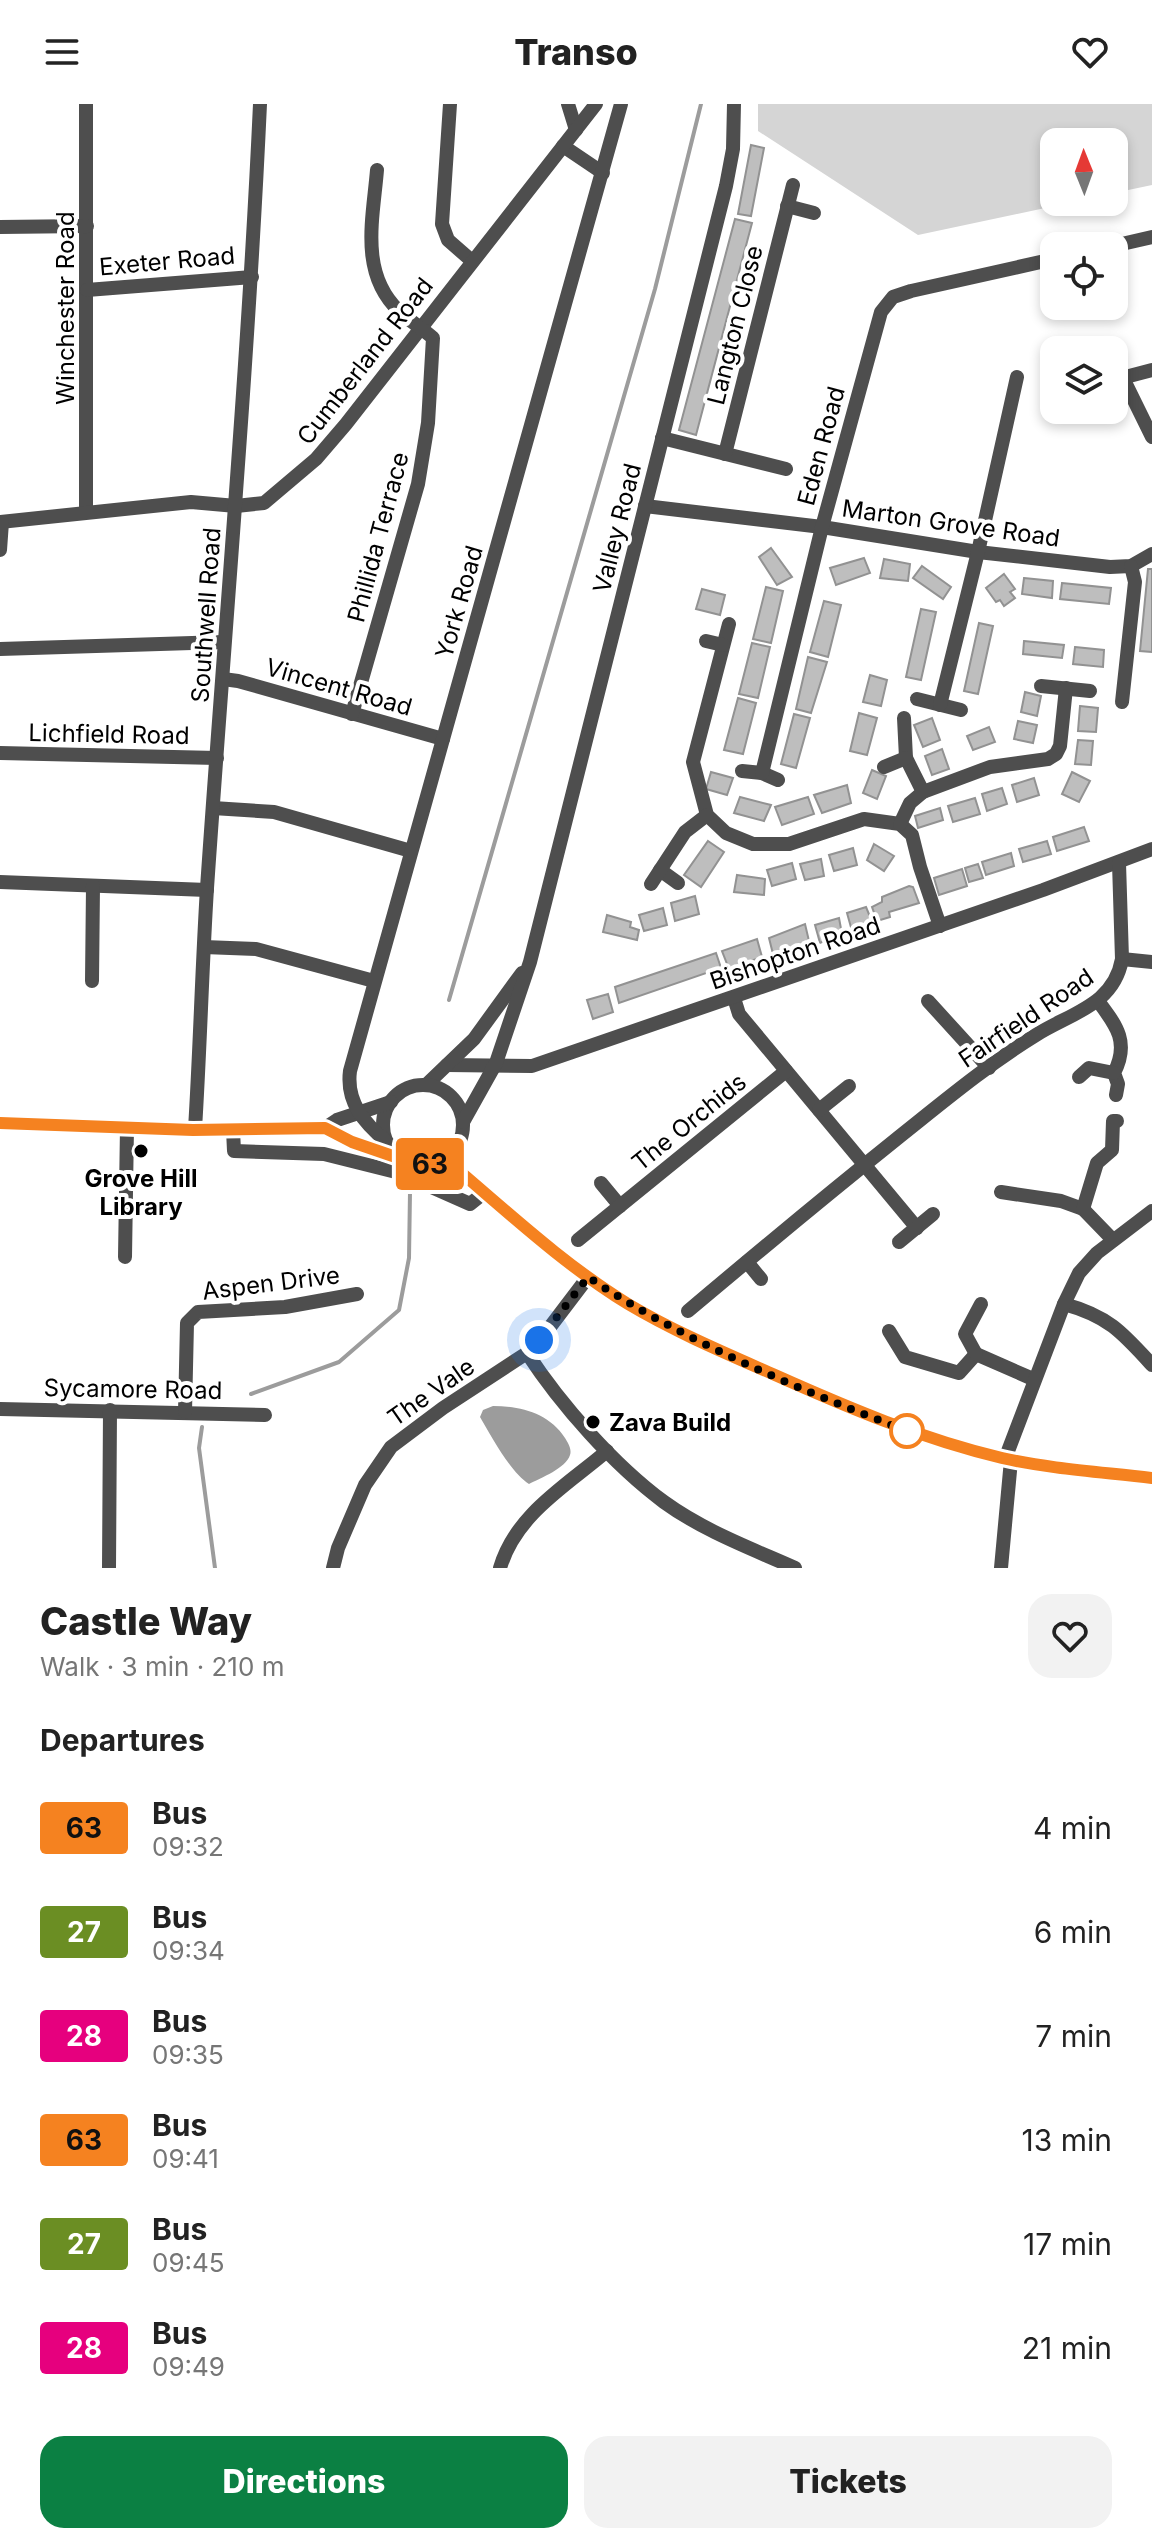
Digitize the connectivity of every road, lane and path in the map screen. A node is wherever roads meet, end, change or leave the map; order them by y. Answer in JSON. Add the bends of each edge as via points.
{"nodes":[{"id":1,"x":86,"y":104,"type":"edge"},
{"id":2,"x":260,"y":104,"type":"edge"},
{"id":3,"x":450,"y":104,"type":"edge"},
{"id":4,"x":568,"y":104,"type":"edge"},
{"id":5,"x":596,"y":104,"type":"edge"},
{"id":6,"x":621,"y":104,"type":"edge"},
{"id":7,"x":734,"y":104,"type":"edge"},
{"id":8,"x":576,"y":130,"type":"junction"},
{"id":9,"x":563,"y":146,"type":"junction"},
{"id":10,"x":377,"y":170,"type":"dead end"},
{"id":11,"x":603,"y":173,"type":"junction"},
{"id":12,"x":793,"y":185,"type":"dead end"},
{"id":13,"x":787,"y":206,"type":"junction"},
{"id":14,"x":814,"y":213,"type":"dead end"},
{"id":15,"x":87,"y":226,"type":"junction"},
{"id":16,"x":0,"y":227,"type":"edge"},
{"id":17,"x":1152,"y":237,"type":"edge"},
{"id":18,"x":1128,"y":243,"type":"edge"},
{"id":19,"x":472,"y":261,"type":"junction"},
{"id":20,"x":1040,"y":262,"type":"edge"},
{"id":21,"x":252,"y":277,"type":"junction"},
{"id":22,"x":87,"y":290,"type":"junction"},
{"id":23,"x":420,"y":326,"type":"junction"},
{"id":24,"x":1152,"y":370,"type":"edge"},
{"id":25,"x":1128,"y":376,"type":"edge"},
{"id":26,"x":1017,"y":377,"type":"dead end"},
{"id":27,"x":1128,"y":396,"type":"edge"},
{"id":28,"x":1152,"y":437,"type":"edge"},
{"id":29,"x":662,"y":438,"type":"junction"},
{"id":30,"x":725,"y":454,"type":"junction"},
{"id":31,"x":786,"y":469,"type":"dead end"},
{"id":32,"x":236,"y":506,"type":"junction"},
{"id":33,"x":645,"y":506,"type":"junction"},
{"id":34,"x":86,"y":512,"type":"junction"},
{"id":35,"x":1,"y":522,"type":"edge"},
{"id":36,"x":822,"y":527,"type":"junction"},
{"id":37,"x":0,"y":550,"type":"edge"},
{"id":38,"x":978,"y":552,"type":"junction"},
{"id":39,"x":1152,"y":554,"type":"edge"},
{"id":40,"x":1131,"y":566,"type":"junction"},
{"id":41,"x":729,"y":624,"type":"dead end"},
{"id":42,"x":706,"y":641,"type":"dead end"},
{"id":43,"x":224,"y":642,"type":"junction"},
{"id":44,"x":723,"y":645,"type":"junction"},
{"id":45,"x":0,"y":649,"type":"edge"},
{"id":46,"x":223,"y":679,"type":"junction"},
{"id":47,"x":1041,"y":686,"type":"dead end"},
{"id":48,"x":1066,"y":688,"type":"junction"},
{"id":49,"x":1090,"y":691,"type":"dead end"},
{"id":50,"x":917,"y":699,"type":"dead end"},
{"id":51,"x":1122,"y":702,"type":"dead end"},
{"id":52,"x":940,"y":705,"type":"junction"},
{"id":53,"x":961,"y":710,"type":"dead end"},
{"id":54,"x":352,"y":714,"type":"junction"},
{"id":55,"x":904,"y":718,"type":"dead end"},
{"id":56,"x":443,"y":739,"type":"junction"},
{"id":57,"x":0,"y":753,"type":"edge"},
{"id":58,"x":217,"y":758,"type":"junction"},
{"id":59,"x":906,"y":758,"type":"junction"},
{"id":60,"x":884,"y":767,"type":"dead end"},
{"id":61,"x":742,"y":771,"type":"dead end"},
{"id":62,"x":762,"y":773,"type":"junction"},
{"id":63,"x":778,"y":780,"type":"dead end"},
{"id":64,"x":923,"y":792,"type":"junction"},
{"id":65,"x":213,"y":808,"type":"junction"},
{"id":66,"x":707,"y":815,"type":"junction"},
{"id":67,"x":900,"y":824,"type":"junction"},
{"id":68,"x":1152,"y":849,"type":"edge"},
{"id":69,"x":411,"y":851,"type":"junction"},
{"id":70,"x":1119,"y":863,"type":"junction"},
{"id":71,"x":660,"y":870,"type":"junction"},
{"id":72,"x":0,"y":882,"type":"edge"},
{"id":73,"x":678,"y":883,"type":"dead end"},
{"id":74,"x":651,"y":884,"type":"dead end"},
{"id":75,"x":93,"y":886,"type":"junction"},
{"id":76,"x":207,"y":890,"type":"junction"},
{"id":77,"x":940,"y":926,"type":"junction"},
{"id":78,"x":204,"y":947,"type":"junction"},
{"id":79,"x":1122,"y":959,"type":"junction"},
{"id":80,"x":530,"y":962,"type":"junction"},
{"id":81,"x":1152,"y":962,"type":"edge"},
{"id":82,"x":92,"y":981,"type":"dead end"},
{"id":83,"x":374,"y":981,"type":"junction"},
{"id":84,"x":734,"y":998,"type":"junction"},
{"id":85,"x":928,"y":1001,"type":"dead end"},
{"id":86,"x":1098,"y":1001,"type":"junction"},
{"id":87,"x":447,"y":1065,"type":"junction"},
{"id":88,"x":495,"y":1065,"type":"junction"},
{"id":89,"x":989,"y":1068,"type":"junction"},
{"id":90,"x":786,"y":1071,"type":"junction"},
{"id":91,"x":1114,"y":1073,"type":"junction"},
{"id":92,"x":1079,"y":1077,"type":"dead end"},
{"id":93,"x":426,"y":1085,"type":"junction"},
{"id":94,"x":849,"y":1086,"type":"dead end"},
{"id":95,"x":1116,"y":1095,"type":"dead end"},
{"id":96,"x":391,"y":1102,"type":"junction"},
{"id":97,"x":819,"y":1110,"type":"junction"},
{"id":98,"x":360,"y":1112,"type":"junction"},
{"id":99,"x":1117,"y":1121,"type":"dead end"},
{"id":100,"x":463,"y":1122,"type":"junction"},
{"id":101,"x":0,"y":1123,"type":"edge"},
{"id":102,"x":127,"y":1127,"type":"junction"},
{"id":103,"x":325,"y":1128,"type":"junction"},
{"id":104,"x":195,"y":1129,"type":"junction"},
{"id":105,"x":233,"y":1130,"type":"junction"},
{"id":106,"x":387,"y":1142,"type":"junction"},
{"id":107,"x":450,"y":1155,"type":"junction"},
{"id":108,"x":401,"y":1163,"type":"junction"},
{"id":109,"x":865,"y":1165,"type":"junction"},
{"id":110,"x":601,"y":1183,"type":"dead end"},
{"id":111,"x":485,"y":1192,"type":"junction"},
{"id":112,"x":1001,"y":1192,"type":"dead end"},
{"id":113,"x":620,"y":1206,"type":"junction"},
{"id":114,"x":1083,"y":1209,"type":"junction"},
{"id":115,"x":1152,"y":1211,"type":"edge"},
{"id":116,"x":933,"y":1214,"type":"dead end"},
{"id":117,"x":917,"y":1228,"type":"junction"},
{"id":118,"x":578,"y":1240,"type":"dead end"},
{"id":119,"x":1113,"y":1240,"type":"junction"},
{"id":120,"x":899,"y":1242,"type":"dead end"},
{"id":121,"x":125,"y":1257,"type":"dead end"},
{"id":122,"x":747,"y":1262,"type":"junction"},
{"id":123,"x":588,"y":1277,"type":"junction"},
{"id":124,"x":761,"y":1279,"type":"dead end"},
{"id":125,"x":357,"y":1294,"type":"dead end"},
{"id":126,"x":981,"y":1304,"type":"dead end"},
{"id":127,"x":1064,"y":1304,"type":"junction"},
{"id":128,"x":688,"y":1311,"type":"dead end"},
{"id":129,"x":889,"y":1331,"type":"dead end"},
{"id":130,"x":527,"y":1353,"type":"junction"},
{"id":131,"x":976,"y":1354,"type":"junction"},
{"id":132,"x":1152,"y":1365,"type":"edge"},
{"id":133,"x":1033,"y":1379,"type":"junction"},
{"id":134,"x":0,"y":1409,"type":"edge"},
{"id":135,"x":110,"y":1410,"type":"junction"},
{"id":136,"x":185,"y":1412,"type":"junction"},
{"id":137,"x":265,"y":1415,"type":"dead end"},
{"id":138,"x":607,"y":1451,"type":"junction"},
{"id":139,"x":1008,"y":1459,"type":"junction"},
{"id":140,"x":1152,"y":1478,"type":"edge"},
{"id":141,"x":109,"y":1568,"type":"edge"},
{"id":142,"x":333,"y":1568,"type":"edge"},
{"id":143,"x":500,"y":1568,"type":"edge"},
{"id":144,"x":795,"y":1568,"type":"edge"},
{"id":145,"x":1001,"y":1568,"type":"edge"}],
"edges":[{"from":1,"to":15,"type":"street","name":"Winchester Road"},
{"from":2,"to":21,"type":"street","name":"Southwell Road"},
{"from":3,"to":19,"type":"street","via":[[442,224],[448,240]]},
{"from":4,"to":8,"type":"street"},
{"from":5,"to":8,"type":"street","name":"Cumberland Road"},
{"from":6,"to":11,"type":"street","name":"York Road"},
{"from":7,"to":29,"type":"street","name":"Valley Road","via":[[726,186]]},
{"from":8,"to":9,"type":"street","name":"Cumberland Road"},
{"from":9,"to":11,"type":"street"},
{"from":9,"to":19,"type":"street","name":"Cumberland Road"},
{"from":10,"to":23,"type":"street","via":[[372,267],[381,290]]},
{"from":11,"to":56,"type":"street","name":"York Road"},
{"from":12,"to":13,"type":"street","name":"Langton Close"},
{"from":13,"to":14,"type":"street"},
{"from":13,"to":30,"type":"street","name":"Langton Close"},
{"from":15,"to":16,"type":"street"},
{"from":15,"to":22,"type":"street","name":"Winchester Road"},
{"from":17,"to":18,"type":"street"},
{"from":19,"to":23,"type":"street","name":"Cumberland Road"},
{"from":20,"to":36,"type":"street","name":"Eden Road","via":[[893,297],[881,312]]},
{"from":21,"to":22,"type":"street","name":"Exeter Road"},
{"from":21,"to":32,"type":"street","name":"Southwell Road"},
{"from":22,"to":34,"type":"street","name":"Winchester Road"},
{"from":23,"to":32,"type":"street","name":"Cumberland Road","via":[[316,459],[264,503]]},
{"from":23,"to":54,"type":"street","name":"Phillida Terrace","via":[[433,338],[418,484]]},
{"from":24,"to":25,"type":"street"},
{"from":26,"to":38,"type":"street"},
{"from":27,"to":28,"type":"street"},
{"from":29,"to":30,"type":"street"},
{"from":29,"to":33,"type":"street","name":"Valley Road"},
{"from":30,"to":31,"type":"street"},
{"from":32,"to":34,"type":"street","name":"Cumberland Road","via":[[191,502]]},
{"from":32,"to":43,"type":"street","name":"Southwell Road"},
{"from":33,"to":36,"type":"street","name":"Marton Grove Road"},
{"from":33,"to":80,"type":"street","name":"Valley Road"},
{"from":34,"to":35,"type":"street","name":"Cumberland Road"},
{"from":35,"to":37,"type":"street"},
{"from":36,"to":38,"type":"street","name":"Marton Grove Road"},
{"from":36,"to":62,"type":"street","name":"Eden Road"},
{"from":38,"to":40,"type":"street","name":"Marton Grove Road"},
{"from":38,"to":52,"type":"street"},
{"from":39,"to":40,"type":"street"},
{"from":40,"to":51,"type":"street","via":[[1135,582]]},
{"from":41,"to":44,"type":"street"},
{"from":42,"to":44,"type":"street"},
{"from":43,"to":45,"type":"street"},
{"from":43,"to":46,"type":"street","name":"Southwell Road"},
{"from":44,"to":66,"type":"street","via":[[693,762]]},
{"from":46,"to":54,"type":"street","name":"Vincent Road"},
{"from":46,"to":58,"type":"street","name":"Southwell Road"},
{"from":47,"to":48,"type":"street"},
{"from":48,"to":49,"type":"street"},
{"from":48,"to":64,"type":"street","via":[[1056,754],[990,767]]},
{"from":50,"to":52,"type":"street"},
{"from":52,"to":53,"type":"street"},
{"from":54,"to":56,"type":"street","name":"Vincent Road"},
{"from":55,"to":59,"type":"street"},
{"from":56,"to":69,"type":"street","name":"York Road"},
{"from":57,"to":58,"type":"street","name":"Lichfield Road"},
{"from":58,"to":65,"type":"street","name":"Southwell Road"},
{"from":59,"to":60,"type":"street"},
{"from":59,"to":64,"type":"street"},
{"from":61,"to":62,"type":"street"},
{"from":62,"to":63,"type":"street"},
{"from":64,"to":67,"type":"street","via":[[910,803]]},
{"from":65,"to":69,"type":"street","via":[[274,812]]},
{"from":65,"to":76,"type":"street","name":"Southwell Road"},
{"from":66,"to":67,"type":"street","via":[[726,833],[753,844],[789,844],[864,819]]},
{"from":66,"to":71,"type":"street","via":[[685,832]]},
{"from":67,"to":77,"type":"street","via":[[912,835]]},
{"from":68,"to":70,"type":"street","name":"Bishopton Road"},
{"from":69,"to":83,"type":"street","name":"York Road"},
{"from":70,"to":77,"type":"street","name":"Bishopton Road"},
{"from":70,"to":79,"type":"street","name":"Fairfield Road"},
{"from":71,"to":73,"type":"street"},
{"from":71,"to":74,"type":"street"},
{"from":72,"to":75,"type":"street"},
{"from":75,"to":76,"type":"street"},
{"from":75,"to":82,"type":"street"},
{"from":76,"to":78,"type":"street","name":"Southwell Road"},
{"from":77,"to":84,"type":"street","name":"Bishopton Road"},
{"from":78,"to":83,"type":"street","via":[[256,949]]},
{"from":78,"to":104,"type":"street","name":"Southwell Road"},
{"from":79,"to":81,"type":"street"},
{"from":79,"to":86,"type":"street","name":"Fairfield Road","via":[[1111,990]]},
{"from":80,"to":87,"type":"street","name":"Valley Road","via":[[474,1039]]},
{"from":80,"to":88,"type":"street","name":"Valley Road"},
{"from":83,"to":98,"type":"street","name":"York Road","via":[[348,1087]]},
{"from":84,"to":88,"type":"street","name":"Bishopton Road","via":[[532,1066]]},
{"from":84,"to":90,"type":"street","via":[[739,1014]]},
{"from":85,"to":89,"type":"street"},
{"from":86,"to":89,"type":"street","name":"Fairfield Road"},
{"from":86,"to":91,"type":"street","via":[[1119,1029]]},
{"from":87,"to":88,"type":"street","name":"Bishopton Road"},
{"from":87,"to":93,"type":"street","name":"Valley Road"},
{"from":88,"to":100,"type":"street","name":"Valley Road"},
{"from":89,"to":109,"type":"street","name":"Fairfield Road"},
{"from":90,"to":97,"type":"street"},
{"from":90,"to":113,"type":"street","name":"The Orchids"},
{"from":91,"to":92,"type":"street","via":[[1089,1068]]},
{"from":91,"to":95,"type":"street"},
{"from":93,"to":96,"type":"street","via":[[406,1089]]},
{"from":93,"to":100,"type":"street","via":[[447,1093]]},
{"from":94,"to":97,"type":"street"},
{"from":96,"to":98,"type":"street"},
{"from":96,"to":106,"type":"street","via":[[384,1121]]},
{"from":97,"to":109,"type":"street"},
{"from":98,"to":103,"type":"street"},
{"from":98,"to":106,"type":"street"},
{"from":99,"to":114,"type":"street","via":[[1112,1150],[1097,1163]]},
{"from":100,"to":107,"type":"street","via":[[463,1134]]},
{"from":101,"to":102,"type":"street"},
{"from":102,"to":104,"type":"street"},
{"from":102,"to":121,"type":"street"},
{"from":103,"to":105,"type":"street"},
{"from":103,"to":108,"type":"street"},
{"from":104,"to":105,"type":"street"},
{"from":105,"to":108,"type":"street","via":[[234,1151]]},
{"from":106,"to":108,"type":"street"},
{"from":107,"to":108,"type":"street","via":[[428,1165]]},
{"from":107,"to":111,"type":"street","via":[[457,1169]]},
{"from":108,"to":111,"type":"street","via":[[470,1204]]},
{"from":109,"to":117,"type":"street"},
{"from":109,"to":122,"type":"street","name":"Fairfield Road"},
{"from":110,"to":113,"type":"street"},
{"from":111,"to":123,"type":"street"},
{"from":112,"to":114,"type":"street"},
{"from":113,"to":118,"type":"street","name":"The Orchids"},
{"from":114,"to":119,"type":"street"},
{"from":115,"to":119,"type":"street"},
{"from":116,"to":117,"type":"street"},
{"from":117,"to":120,"type":"street"},
{"from":119,"to":127,"type":"street","via":[[1079,1273]]},
{"from":122,"to":124,"type":"street"},
{"from":122,"to":128,"type":"street","name":"Fairfield Road"},
{"from":123,"to":130,"type":"street","name":"The Vale"},
{"from":123,"to":139,"type":"street","via":[[678,1331],[841,1404],[908,1431]]},
{"from":125,"to":136,"type":"street","name":"Aspen Drive","via":[[285,1307],[198,1312],[187,1323]]},
{"from":126,"to":131,"type":"street","via":[[965,1334]]},
{"from":127,"to":132,"type":"street","via":[[1090,1311],[1121,1330]]},
{"from":127,"to":133,"type":"street"},
{"from":129,"to":131,"type":"street","via":[[905,1357],[959,1373]]},
{"from":130,"to":138,"type":"street"},
{"from":130,"to":142,"type":"street","name":"The Vale","via":[[391,1447],[365,1485]]},
{"from":131,"to":133,"type":"street"},
{"from":133,"to":139,"type":"street"},
{"from":134,"to":135,"type":"street","name":"Sycamore Road"},
{"from":135,"to":136,"type":"street","name":"Sycamore Road"},
{"from":135,"to":141,"type":"street"},
{"from":136,"to":137,"type":"street","name":"Sycamore Road"},
{"from":138,"to":143,"type":"street","via":[[525,1520]]},
{"from":138,"to":144,"type":"street","via":[[663,1501],[715,1533]]},
{"from":139,"to":140,"type":"street"},
{"from":139,"to":145,"type":"street"}]}
